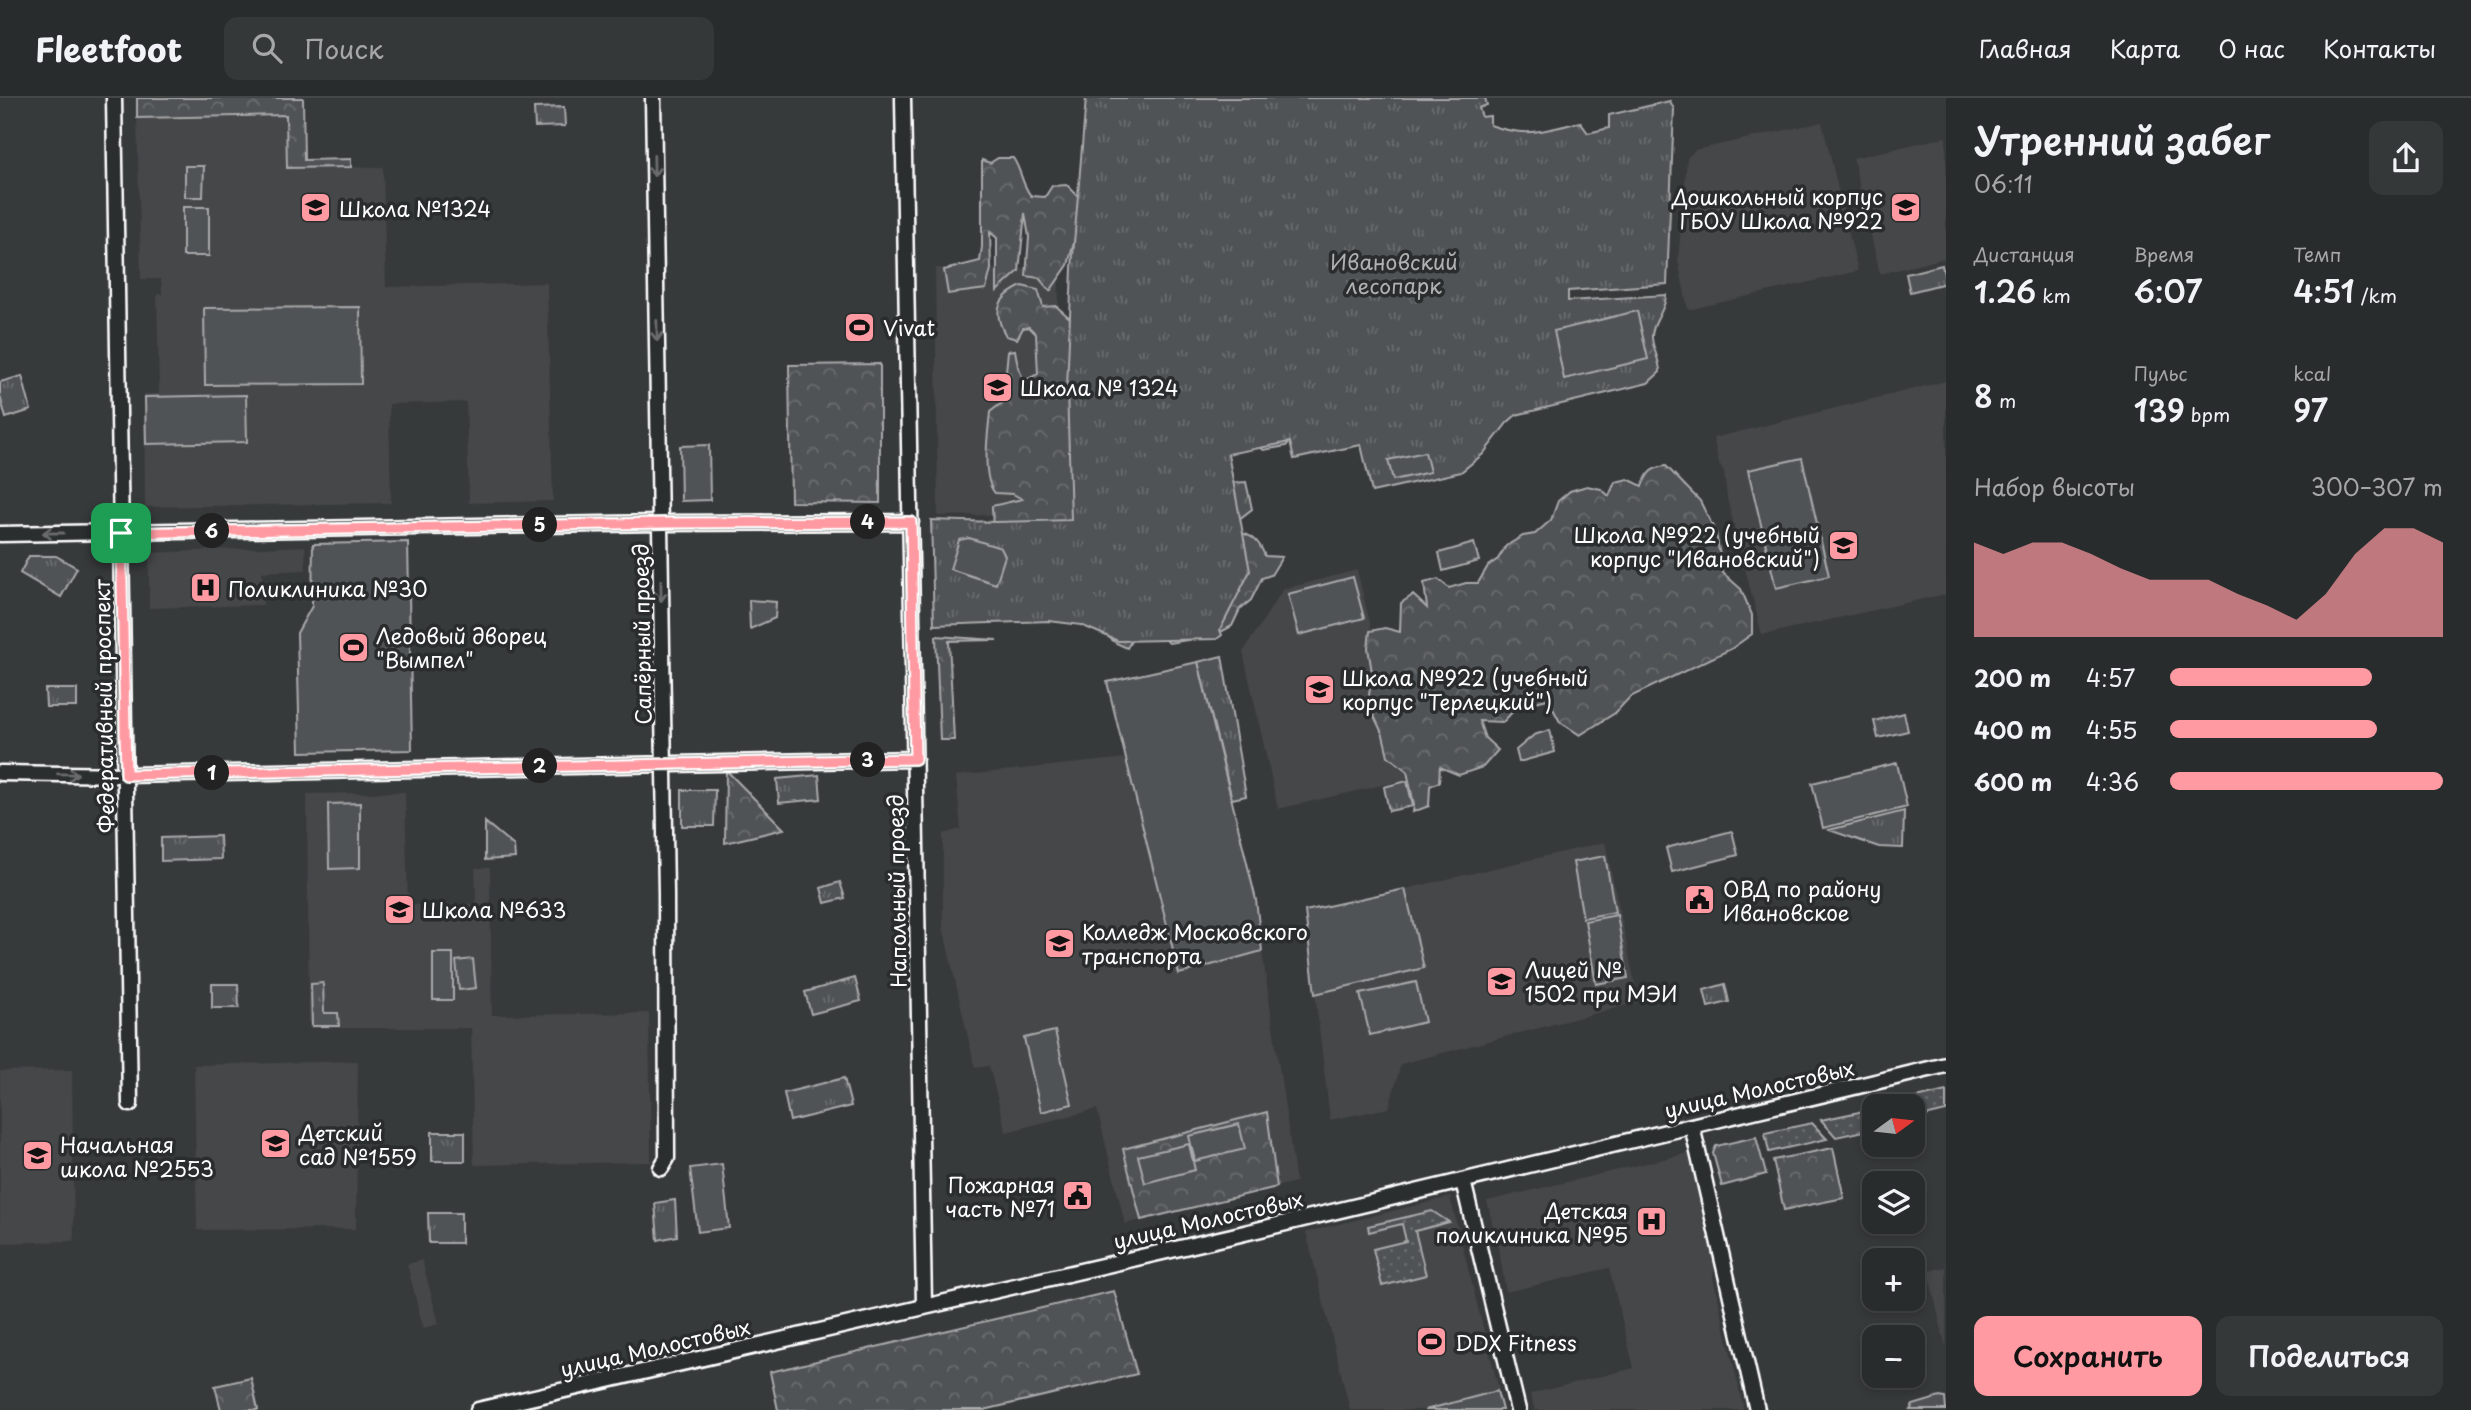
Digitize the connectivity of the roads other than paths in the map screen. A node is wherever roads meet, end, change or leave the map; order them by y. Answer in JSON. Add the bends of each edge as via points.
{"nodes":[{"id":1,"x":114,"y":98,"type":"edge"},
{"id":2,"x":653,"y":98,"type":"edge"},
{"id":3,"x":903,"y":98,"type":"edge"},
{"id":4,"x":911,"y":522,"type":"junction"},
{"id":5,"x":660,"y":523,"type":"junction"},
{"id":6,"x":121,"y":533,"type":"junction"},
{"id":7,"x":0,"y":534,"type":"edge"},
{"id":8,"x":915,"y":759,"type":"junction"},
{"id":9,"x":664,"y":764,"type":"junction"},
{"id":10,"x":0,"y":774,"type":"edge"},
{"id":11,"x":126,"y":775,"type":"junction"},
{"id":12,"x":1946,"y":1065,"type":"edge"},
{"id":13,"x":130,"y":1104,"type":"dead end"},
{"id":14,"x":1692,"y":1126,"type":"junction"},
{"id":15,"x":661,"y":1168,"type":"dead end"},
{"id":16,"x":1463,"y":1181,"type":"junction"},
{"id":17,"x":924,"y":1305,"type":"junction"},
{"id":18,"x":478,"y":1410,"type":"edge"},
{"id":19,"x":1518,"y":1410,"type":"edge"},
{"id":20,"x":1757,"y":1410,"type":"edge"}],
"edges":[{"from":1,"to":6,"type":"street","name":"Федеративный проспект"},
{"from":2,"to":5,"type":"street","name":"Сапёрный проезд","one_way":true},
{"from":3,"to":4,"type":"street","name":"Напольный проезд"},
{"from":4,"to":5,"type":"street"},
{"from":4,"to":8,"type":"street","name":"Напольный проезд"},
{"from":5,"to":6,"type":"street"},
{"from":5,"to":9,"type":"street","name":"Сапёрный проезд","one_way":true},
{"from":6,"to":7,"type":"street","one_way":true},
{"from":6,"to":11,"type":"street","name":"Федеративный проспект"},
{"from":8,"to":9,"type":"street"},
{"from":8,"to":17,"type":"street","name":"Напольный проезд"},
{"from":9,"to":11,"type":"street"},
{"from":9,"to":15,"type":"street","name":"Сапёрный проезд","via":[[667,1158]]},
{"from":10,"to":11,"type":"street","one_way":true},
{"from":11,"to":13,"type":"street","name":"Федеративный проспект"},
{"from":12,"to":14,"type":"street","name":"улица Молостовых"},
{"from":14,"to":16,"type":"street","name":"улица Молостовых"},
{"from":14,"to":20,"type":"street"},
{"from":16,"to":17,"type":"street","name":"улица Молостовых"},
{"from":16,"to":19,"type":"street"},
{"from":17,"to":18,"type":"street","name":"улица Молостовых"}]}
